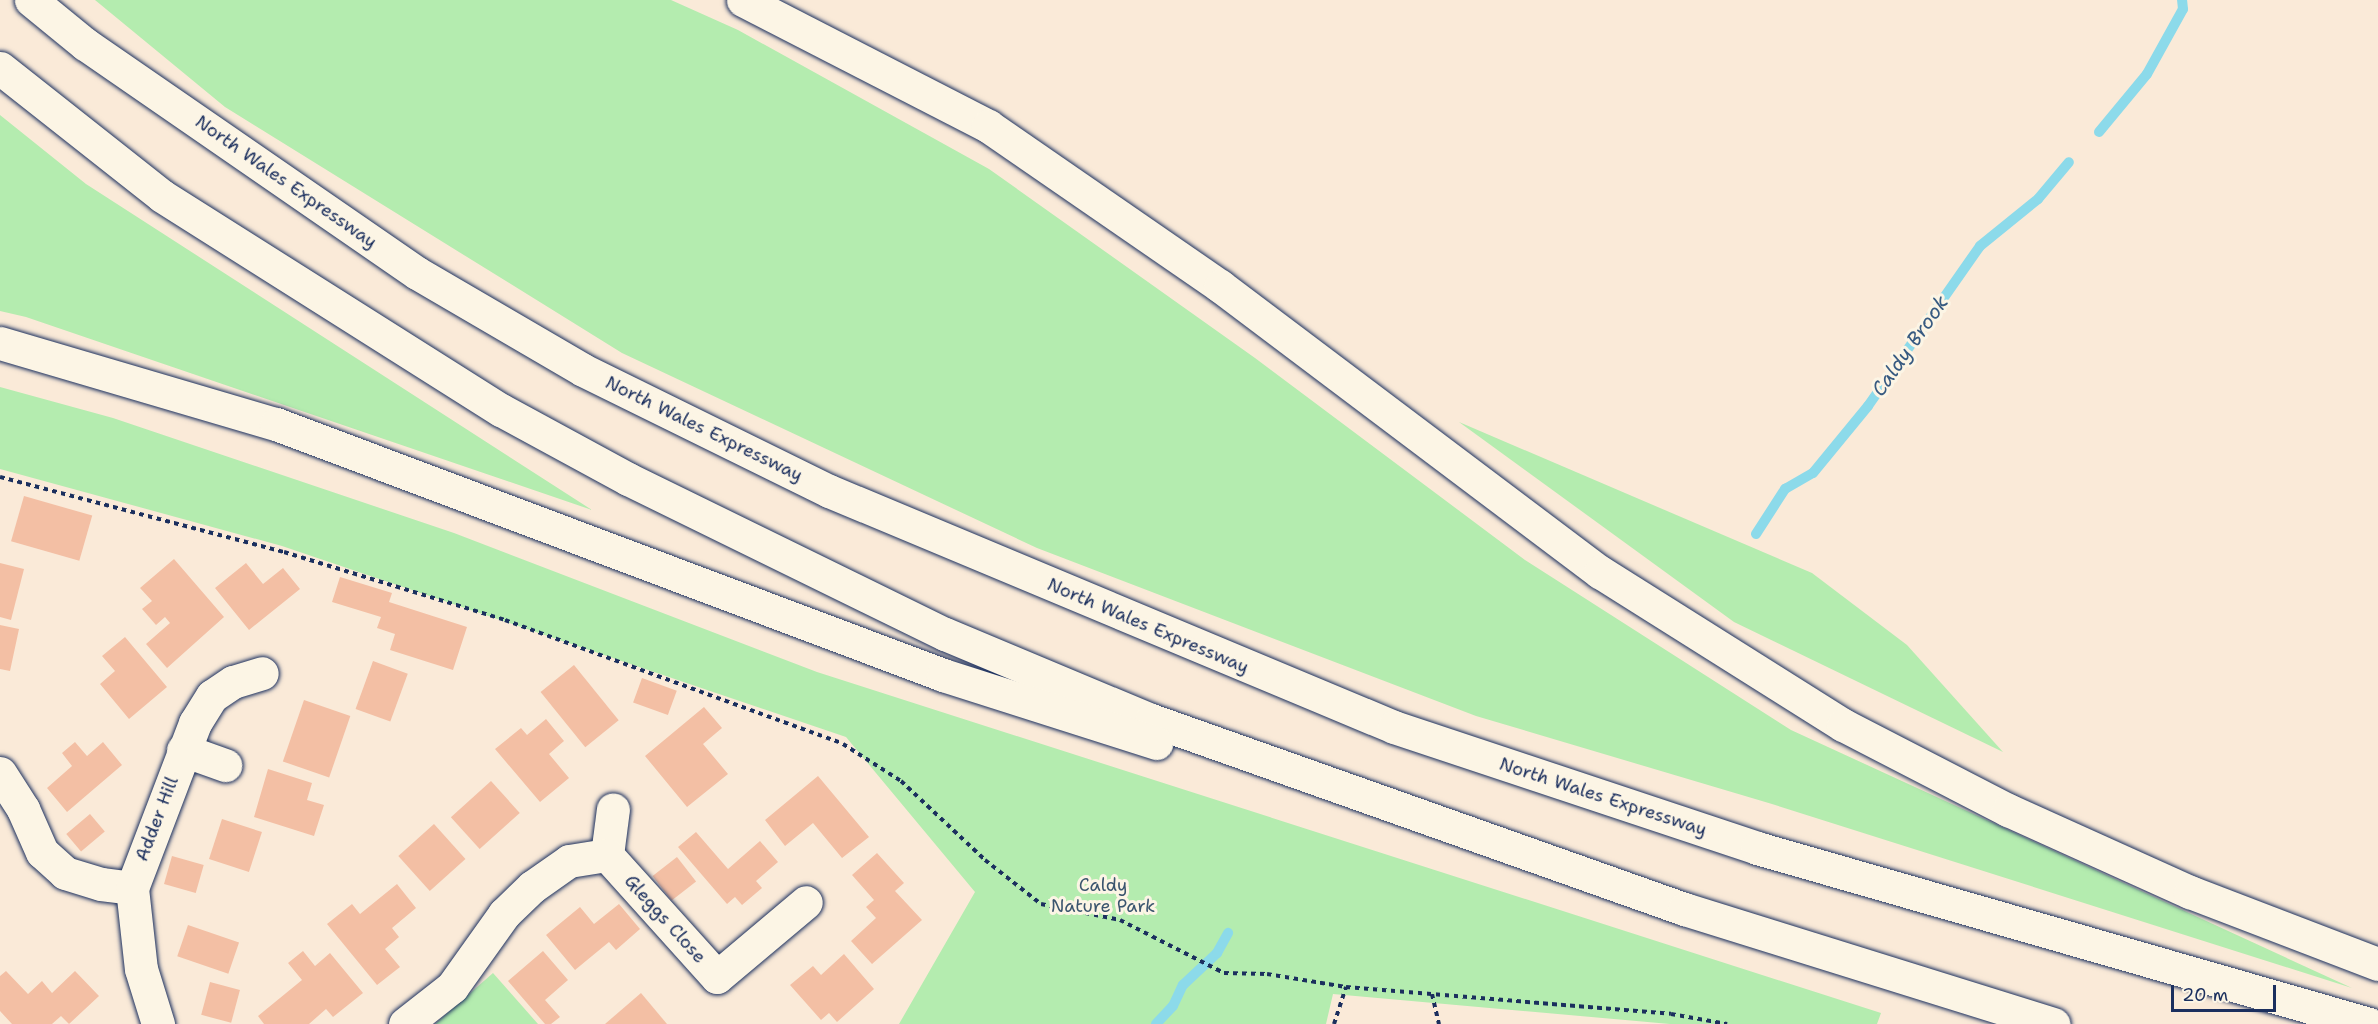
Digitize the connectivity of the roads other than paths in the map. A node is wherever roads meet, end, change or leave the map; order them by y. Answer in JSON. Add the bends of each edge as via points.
{"nodes":[{"id":1,"x":31,"y":0,"type":"edge"},
{"id":2,"x":743,"y":0,"type":"edge"},
{"id":3,"x":0,"y":68,"type":"edge"},
{"id":4,"x":0,"y":344,"type":"edge"},
{"id":5,"x":262,"y":673,"type":"dead end"},
{"id":6,"x":183,"y":750,"type":"junction"},
{"id":7,"x":225,"y":765,"type":"dead end"},
{"id":8,"x":0,"y":773,"type":"edge"},
{"id":9,"x":613,"y":809,"type":"dead end"},
{"id":10,"x":608,"y":855,"type":"junction"},
{"id":11,"x":132,"y":888,"type":"junction"},
{"id":12,"x":806,"y":902,"type":"dead end"},
{"id":13,"x":1684,"y":909,"type":"junction"},
{"id":14,"x":2378,"y":964,"type":"edge"},
{"id":15,"x":158,"y":1024,"type":"edge"},
{"id":16,"x":405,"y":1024,"type":"edge"},
{"id":17,"x":2054,"y":1024,"type":"edge"},
{"id":18,"x":2369,"y":1024,"type":"edge"}],
"edges":[{"from":1,"to":18,"type":"main road","name":"North Wales Expressway","via":[[86,44],[417,273],[583,370],[829,491],[1394,727],[1757,848]]},
{"from":2,"to":14,"type":"main road","via":[[988,126],[1221,286],[1600,573],[1842,725],[2008,810],[2179,887]]},
{"from":3,"to":13,"type":"main road","via":[[162,196],[501,410],[681,506],[945,634],[1151,720]]},
{"from":4,"to":13,"type":"main road","via":[[276,424],[943,675]]},
{"from":5,"to":6,"type":"main road","name":"Adder Hill","via":[[233,682],[212,696]]},
{"from":6,"to":7,"type":"main road"},
{"from":6,"to":11,"type":"main road","name":"Adder Hill"},
{"from":8,"to":11,"type":"main road","via":[[23,809],[42,852],[65,873]]},
{"from":9,"to":10,"type":"main road"},
{"from":10,"to":12,"type":"main road","name":"Gleggs Close","via":[[717,977]]},
{"from":10,"to":16,"type":"main road","via":[[569,861],[532,887],[504,914],[452,987]]},
{"from":11,"to":15,"type":"main road","name":"Adder Hill","via":[[141,969]]},
{"from":13,"to":17,"type":"main road"}]}
